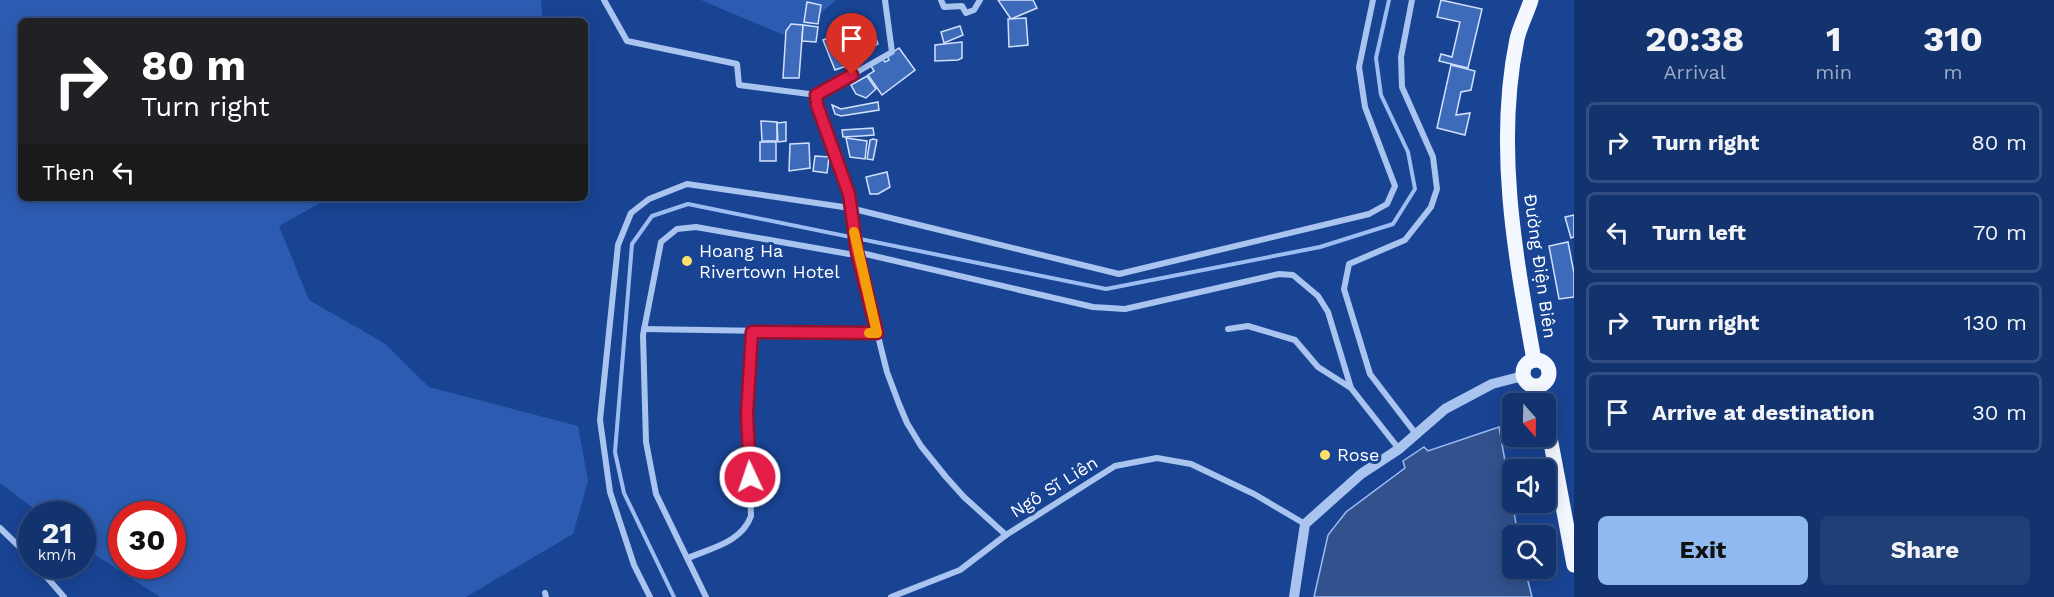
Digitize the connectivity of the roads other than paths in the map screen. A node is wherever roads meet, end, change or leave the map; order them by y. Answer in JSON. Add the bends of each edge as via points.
{"nodes":[{"id":1,"x":604,"y":0,"type":"edge"},
{"id":2,"x":885,"y":0,"type":"edge"},
{"id":3,"x":941,"y":0,"type":"edge"},
{"id":4,"x":980,"y":0,"type":"edge"},
{"id":5,"x":1373,"y":0,"type":"edge"},
{"id":6,"x":1412,"y":0,"type":"edge"},
{"id":7,"x":1531,"y":0,"type":"edge"},
{"id":8,"x":816,"y":95,"type":"junction"},
{"id":9,"x":850,"y":208,"type":"junction"},
{"id":10,"x":857,"y":250,"type":"junction"},
{"id":11,"x":644,"y":329,"type":"junction"},
{"id":12,"x":1228,"y":329,"type":"dead end"},
{"id":13,"x":752,"y":332,"type":"junction"},
{"id":14,"x":877,"y":333,"type":"junction"},
{"id":15,"x":1534,"y":360,"type":"junction"},
{"id":16,"x":1523,"y":376,"type":"junction"},
{"id":17,"x":1540,"y":385,"type":"junction"},
{"id":18,"x":1351,"y":388,"type":"junction"},
{"id":19,"x":1542,"y":393,"type":"edge"},
{"id":20,"x":1416,"y":434,"type":"junction"},
{"id":21,"x":1553,"y":447,"type":"edge"},
{"id":22,"x":1399,"y":449,"type":"junction"},
{"id":23,"x":1305,"y":524,"type":"junction"},
{"id":24,"x":1570,"y":526,"type":"edge"},
{"id":25,"x":0,"y":528,"type":"edge"},
{"id":26,"x":1006,"y":535,"type":"junction"},
{"id":27,"x":18,"y":545,"type":"edge"},
{"id":28,"x":688,"y":558,"type":"junction"},
{"id":29,"x":1574,"y":565,"type":"edge"},
{"id":30,"x":48,"y":579,"type":"edge"},
{"id":31,"x":64,"y":597,"type":"edge"},
{"id":32,"x":650,"y":597,"type":"edge"},
{"id":33,"x":706,"y":597,"type":"edge"},
{"id":34,"x":891,"y":597,"type":"edge"},
{"id":35,"x":1294,"y":597,"type":"edge"}],
"edges":[{"from":1,"to":8,"type":"street","via":[[627,41],[737,63],[739,85]]},
{"from":2,"to":8,"type":"street","via":[[892,52]]},
{"from":3,"to":4,"type":"street","via":[[944,6],[962,6],[966,13],[974,10]]},
{"from":5,"to":9,"type":"street","via":[[1359,67],[1365,107],[1395,186],[1387,204],[1369,214],[1119,274]]},
{"from":6,"to":20,"type":"street","via":[[1401,57],[1402,87],[1433,157],[1437,189],[1431,207],[1405,240],[1349,264],[1344,289],[1370,374]]},
{"from":7,"to":15,"type":"main road","name":"Đường Điện Biên","via":[[1518,37],[1508,101],[1515,250]]},
{"from":8,"to":9,"type":"street","via":[[849,194]]},
{"from":9,"to":10,"type":"street"},
{"from":9,"to":32,"type":"street","via":[[687,184],[649,199],[631,213],[618,245],[600,420],[610,492],[634,566]]},
{"from":10,"to":11,"type":"street","via":[[849,254],[696,227],[676,229],[661,242]]},
{"from":10,"to":14,"type":"street"},
{"from":10,"to":18,"type":"street","via":[[1092,307],[1125,309],[1279,274],[1293,275],[1318,296],[1328,312]]},
{"from":11,"to":13,"type":"street"},
{"from":11,"to":28,"type":"street","via":[[646,442],[656,494]]},
{"from":12,"to":18,"type":"street","via":[[1248,326],[1295,340],[1318,367]]},
{"from":13,"to":14,"type":"street"},
{"from":13,"to":28,"type":"street","via":[[747,414],[751,516],[738,536]]},
{"from":14,"to":26,"type":"street","via":[[899,404],[921,446],[963,497]]},
{"from":15,"to":16,"type":"main road","via":[[1525,365]]},
{"from":15,"to":17,"type":"main road","via":[[1548,368],[1547,380]]},
{"from":16,"to":17,"type":"main road","via":[[1530,384]]},
{"from":16,"to":20,"type":"street","via":[[1492,384],[1445,409]]},
{"from":17,"to":19,"type":"main road"},
{"from":18,"to":22,"type":"street"},
{"from":20,"to":22,"type":"street"},
{"from":21,"to":24,"type":"main road"},
{"from":22,"to":23,"type":"street","via":[[1361,474]]},
{"from":23,"to":26,"type":"street","name":"Ngô Sĩ Liên","via":[[1191,464],[1157,458],[1114,466]]},
{"from":23,"to":35,"type":"street"},
{"from":24,"to":29,"type":"main road"},
{"from":25,"to":27,"type":"street"},
{"from":26,"to":34,"type":"street","name":"Ngô Sĩ Liên","via":[[960,570]]},
{"from":28,"to":33,"type":"street"},
{"from":30,"to":31,"type":"street"}]}
